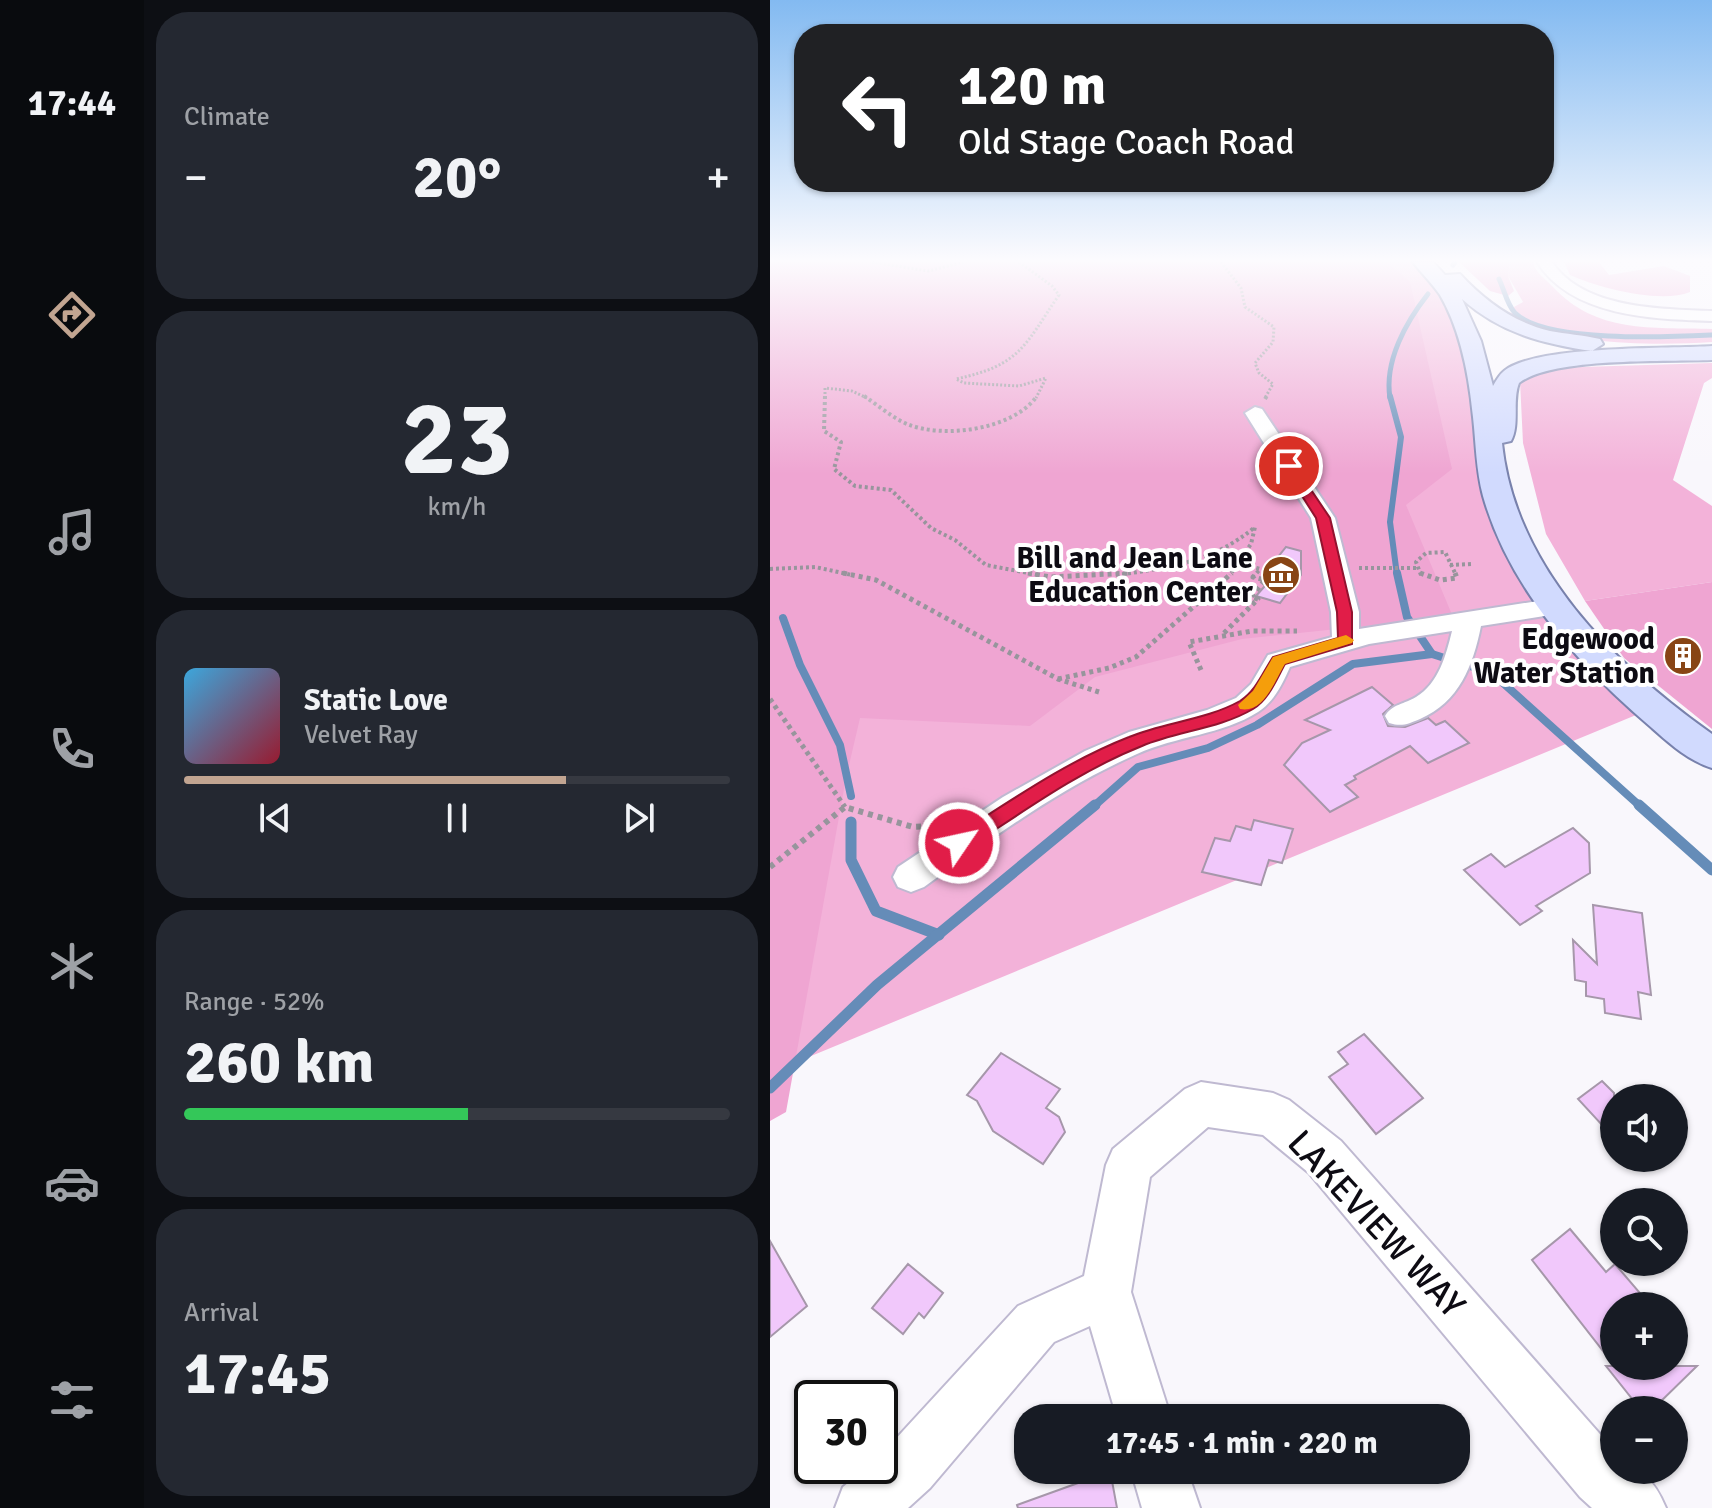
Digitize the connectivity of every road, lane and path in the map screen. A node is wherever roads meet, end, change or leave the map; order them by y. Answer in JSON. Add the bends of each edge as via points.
{"nodes":[{"id":1,"x":1035,"y":332,"type":"edge"},
{"id":2,"x":1274,"y":332,"type":"edge"},
{"id":3,"x":1466,"y":332,"type":"edge"},
{"id":4,"x":1530,"y":332,"type":"edge"},
{"id":5,"x":1471,"y":347,"type":"junction"},
{"id":6,"x":1712,"y":352,"type":"edge"},
{"id":7,"x":1255,"y":413,"type":"joint"},
{"id":8,"x":1511,"y":531,"type":"junction"},
{"id":9,"x":1239,"y":563,"type":"junction"},
{"id":10,"x":1471,"y":564,"type":"dead end"},
{"id":11,"x":1450,"y":565,"type":"junction"},
{"id":12,"x":1416,"y":568,"type":"junction"},
{"id":13,"x":770,"y":569,"type":"edge"},
{"id":14,"x":1351,"y":569,"type":"dead end"},
{"id":15,"x":1557,"y":606,"type":"junction"},
{"id":16,"x":1463,"y":628,"type":"junction"},
{"id":17,"x":1223,"y":634,"type":"junction"},
{"id":18,"x":1353,"y":637,"type":"junction"},
{"id":19,"x":1201,"y":670,"type":"dead end"},
{"id":20,"x":1058,"y":679,"type":"junction"},
{"id":21,"x":1099,"y":692,"type":"dead end"},
{"id":22,"x":770,"y":699,"type":"edge"},
{"id":23,"x":1400,"y":716,"type":"dead end"},
{"id":24,"x":1712,"y":754,"type":"edge"},
{"id":25,"x":845,"y":807,"type":"junction"},
{"id":26,"x":943,"y":826,"type":"dead end"},
{"id":27,"x":770,"y":867,"type":"edge"},
{"id":28,"x":911,"y":877,"type":"dead end"},
{"id":29,"x":1106,"y":1292,"type":"junction"},
{"id":30,"x":1140,"y":1404,"type":"edge"},
{"id":31,"x":1163,"y":1484,"type":"edge"},
{"id":32,"x":864,"y":1508,"type":"edge"},
{"id":33,"x":1171,"y":1508,"type":"edge"},
{"id":34,"x":1637,"y":1508,"type":"edge"}],
"edges":[{"from":1,"to":9,"type":"path","via":[[1019,358],[1000,369],[956,379],[1019,386],[1046,378],[1034,400],[970,430],[935,431],[906,424],[846,387],[825,388],[827,401],[820,418],[824,431],[841,442],[834,469],[855,486],[891,490],[931,528],[986,565],[1050,577],[1175,567],[1232,546],[1255,527],[1254,541]]},
{"from":2,"to":7,"type":"path","via":[[1273,342],[1255,363],[1273,384]]},
{"from":3,"to":5,"type":"main road"},
{"from":4,"to":6,"type":"main road","via":[[1613,346]]},
{"from":5,"to":6,"type":"main road"},
{"from":5,"to":8,"type":"main road","via":[[1489,466]]},
{"from":6,"to":8,"type":"main road","via":[[1556,362],[1513,375],[1504,389],[1501,412]]},
{"from":7,"to":18,"type":"street","via":[[1323,518]]},
{"from":8,"to":15,"type":"main road"},
{"from":9,"to":17,"type":"path","via":[[1260,569],[1253,577],[1265,580],[1251,597],[1258,599]]},
{"from":9,"to":20,"type":"path","via":[[1196,608],[1136,657]]},
{"from":10,"to":11,"type":"path"},
{"from":11,"to":12,"type":"path","via":[[1445,552],[1426,553]]},
{"from":11,"to":12,"type":"path","via":[[1457,578],[1431,579]]},
{"from":12,"to":14,"type":"path"},
{"from":13,"to":20,"type":"path","via":[[815,567],[876,580]]},
{"from":15,"to":16,"type":"street"},
{"from":15,"to":24,"type":"main road","via":[[1615,674]]},
{"from":16,"to":18,"type":"street"},
{"from":16,"to":23,"type":"street","via":[[1450,680],[1430,702]]},
{"from":17,"to":18,"type":"path","via":[[1282,630]]},
{"from":17,"to":19,"type":"path","via":[[1189,642]]},
{"from":18,"to":28,"type":"street","via":[[1278,661],[1247,704],[1138,740],[1066,775]]},
{"from":20,"to":21,"type":"path"},
{"from":22,"to":25,"type":"path"},
{"from":25,"to":26,"type":"path","via":[[913,827]]},
{"from":25,"to":27,"type":"path"},
{"from":29,"to":30,"type":"street","name":"LAKEVIEW WAY"},
{"from":29,"to":32,"type":"street","via":[[1036,1324],[910,1468]]},
{"from":29,"to":34,"type":"street","name":"LAKEVIEW WAY","via":[[1129,1165],[1201,1104],[1273,1115],[1325,1157],[1600,1477]]},
{"from":31,"to":33,"type":"street"}]}
